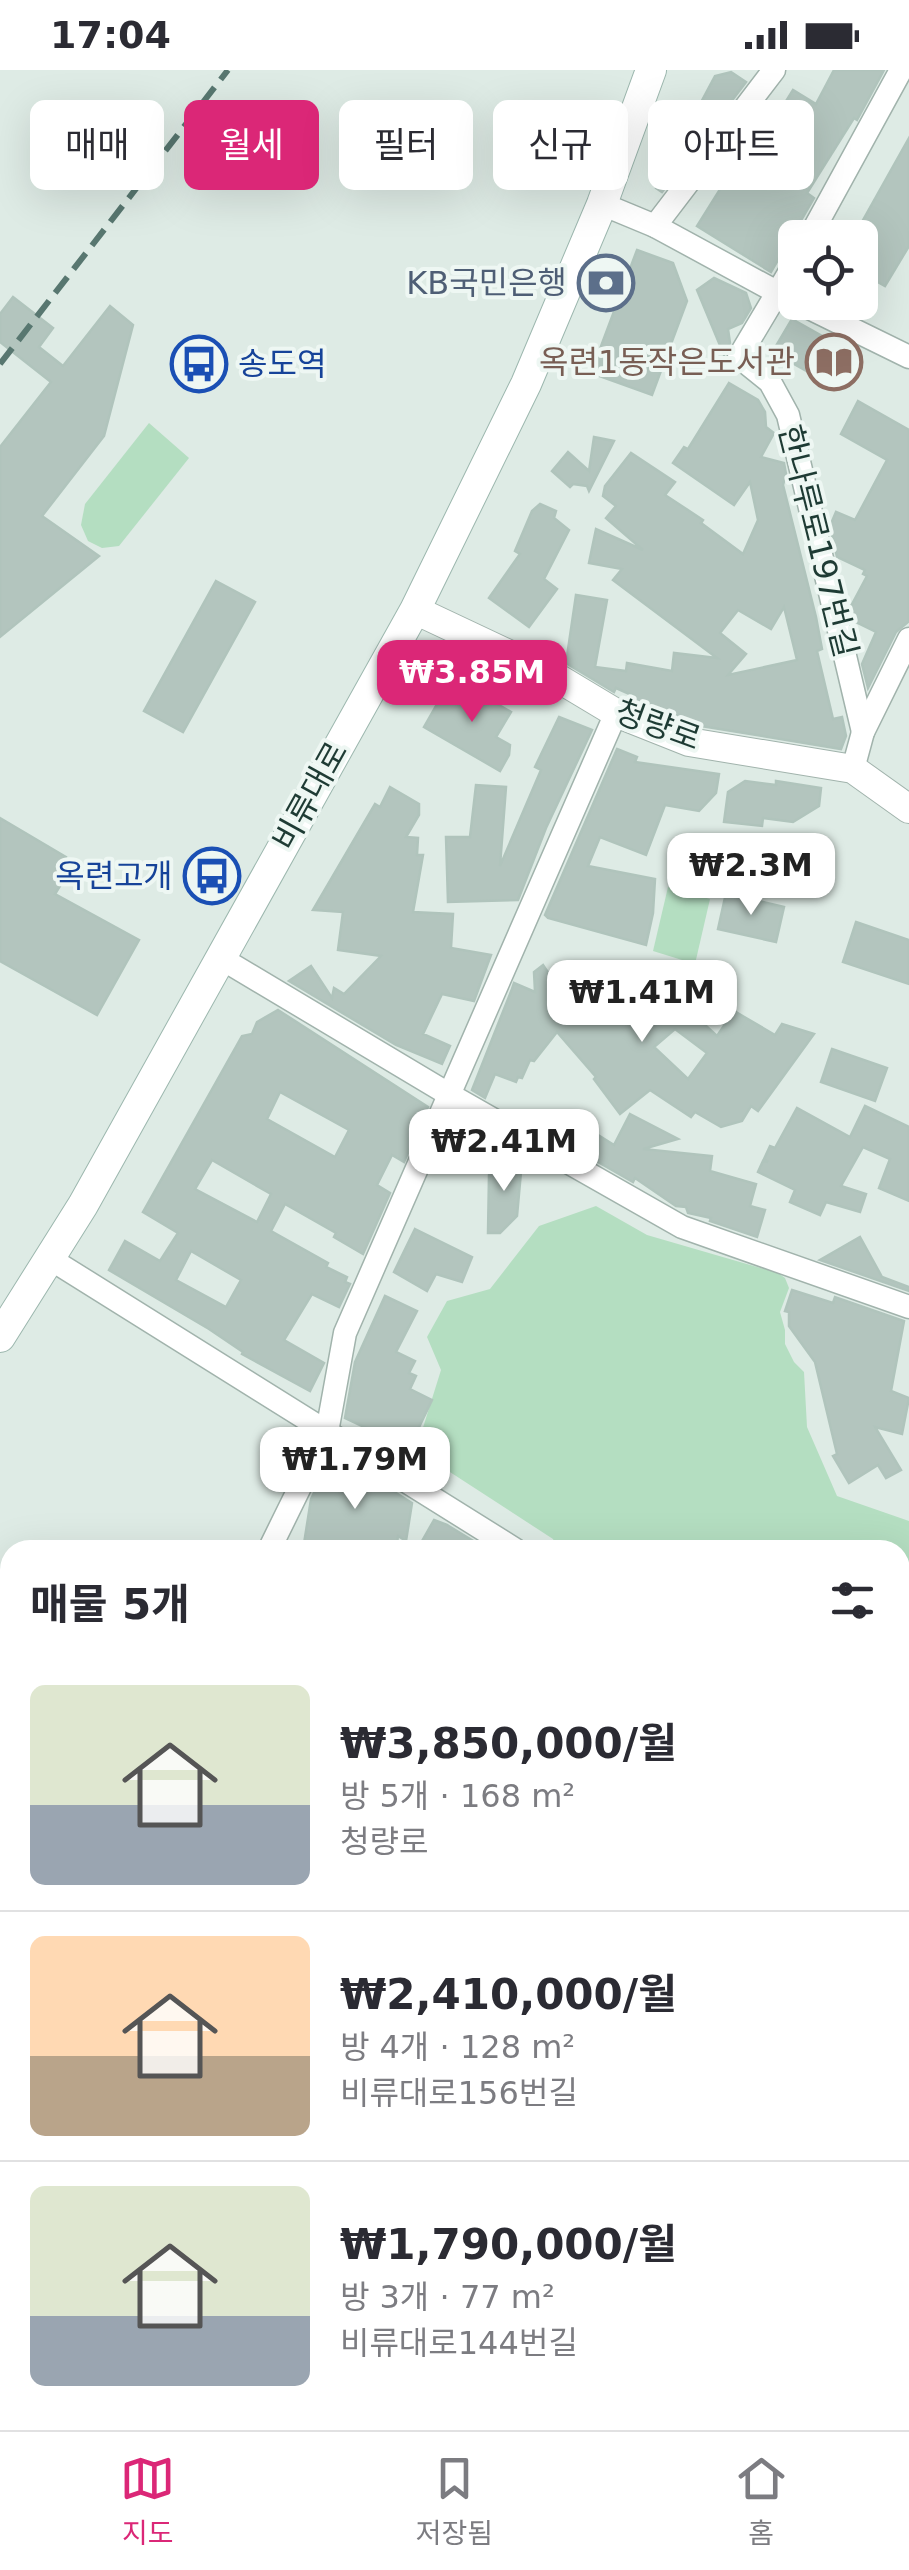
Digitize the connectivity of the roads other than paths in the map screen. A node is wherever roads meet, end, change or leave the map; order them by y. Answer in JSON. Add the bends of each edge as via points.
{"nodes":[{"id":1,"x":651,"y":70,"type":"edge"},
{"id":2,"x":774,"y":70,"type":"edge"},
{"id":3,"x":901,"y":70,"type":"edge"},
{"id":4,"x":602,"y":204,"type":"junction"},
{"id":5,"x":819,"y":220,"type":"edge"},
{"id":6,"x":655,"y":226,"type":"junction"},
{"id":7,"x":778,"y":293,"type":"edge"},
{"id":8,"x":778,"y":313,"type":"edge"},
{"id":9,"x":832,"y":320,"type":"edge"},
{"id":10,"x":909,"y":358,"type":"edge"},
{"id":11,"x":415,"y":610,"type":"junction"},
{"id":12,"x":909,"y":639,"type":"edge"},
{"id":13,"x":616,"y":713,"type":"junction"},
{"id":14,"x":863,"y":732,"type":"junction"},
{"id":15,"x":853,"y":769,"type":"junction"},
{"id":16,"x":909,"y":809,"type":"edge"},
{"id":17,"x":219,"y":957,"type":"junction"},
{"id":18,"x":450,"y":1094,"type":"junction"},
{"id":19,"x":49,"y":1258,"type":"junction"},
{"id":20,"x":909,"y":1307,"type":"edge"},
{"id":21,"x":0,"y":1337,"type":"edge"},
{"id":22,"x":327,"y":1432,"type":"junction"},
{"id":23,"x":274,"y":1540,"type":"edge"},
{"id":24,"x":500,"y":1540,"type":"edge"}],
"edges":[{"from":1,"to":4,"type":"main road","name":"비류대로"},
{"from":2,"to":6,"type":"street"},
{"from":3,"to":5,"type":"street"},
{"from":4,"to":6,"type":"street"},
{"from":4,"to":11,"type":"main road","name":"비류대로","via":[[526,384]]},
{"from":6,"to":7,"type":"street"},
{"from":8,"to":14,"type":"street","name":"한나루로197번길","via":[[739,357],[770,382],[788,415]]},
{"from":9,"to":10,"type":"street"},
{"from":11,"to":13,"type":"street","name":"청량로","via":[[551,674]]},
{"from":11,"to":17,"type":"main road","name":"비류대로"},
{"from":12,"to":14,"type":"street"},
{"from":13,"to":15,"type":"street","name":"청량로","via":[[689,742]]},
{"from":13,"to":18,"type":"street"},
{"from":14,"to":15,"type":"street"},
{"from":15,"to":16,"type":"street","name":"청량로"},
{"from":17,"to":18,"type":"street"},
{"from":17,"to":19,"type":"main road","name":"비류대로"},
{"from":18,"to":20,"type":"street","via":[[682,1227]]},
{"from":18,"to":22,"type":"street","via":[[345,1334]]},
{"from":19,"to":21,"type":"main road","name":"비류대로"},
{"from":19,"to":22,"type":"street"},
{"from":22,"to":23,"type":"street"},
{"from":22,"to":24,"type":"street"}]}
